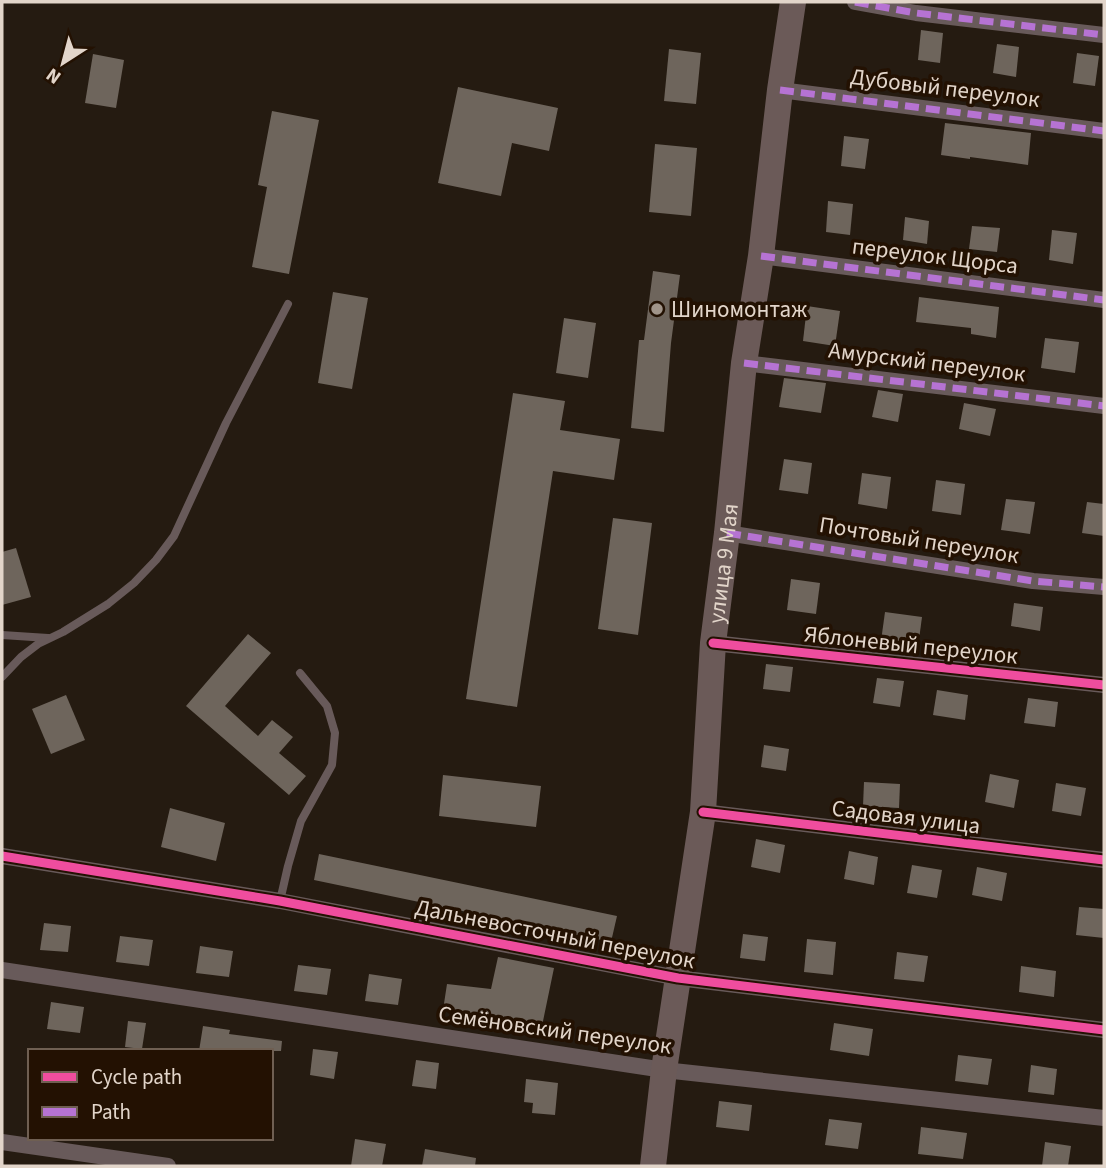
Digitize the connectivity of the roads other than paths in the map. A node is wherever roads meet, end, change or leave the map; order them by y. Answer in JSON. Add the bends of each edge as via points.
{"nodes":[{"id":1,"x":793,"y":2,"type":"edge"},
{"id":2,"x":855,"y":2,"type":"edge"},
{"id":3,"x":1104,"y":35,"type":"edge"},
{"id":4,"x":780,"y":90,"type":"junction"},
{"id":5,"x":1104,"y":131,"type":"edge"},
{"id":6,"x":761,"y":256,"type":"junction"},
{"id":7,"x":1104,"y":300,"type":"edge"},
{"id":8,"x":288,"y":304,"type":"dead end"},
{"id":9,"x":744,"y":363,"type":"junction"},
{"id":10,"x":1104,"y":406,"type":"edge"},
{"id":11,"x":727,"y":533,"type":"junction"},
{"id":12,"x":1104,"y":587,"type":"edge"},
{"id":13,"x":2,"y":635,"type":"edge"},
{"id":14,"x":50,"y":639,"type":"junction"},
{"id":15,"x":713,"y":643,"type":"junction"},
{"id":16,"x":300,"y":673,"type":"dead end"},
{"id":17,"x":2,"y":677,"type":"edge"},
{"id":18,"x":1104,"y":685,"type":"edge"},
{"id":19,"x":703,"y":812,"type":"junction"},
{"id":20,"x":2,"y":856,"type":"edge"},
{"id":21,"x":1104,"y":860,"type":"edge"},
{"id":22,"x":281,"y":901,"type":"junction"},
{"id":23,"x":2,"y":970,"type":"edge"},
{"id":24,"x":678,"y":978,"type":"junction"},
{"id":25,"x":1104,"y":1030,"type":"edge"},
{"id":26,"x":664,"y":1070,"type":"junction"},
{"id":27,"x":1104,"y":1118,"type":"edge"},
{"id":28,"x":2,"y":1142,"type":"edge"},
{"id":29,"x":168,"y":1166,"type":"edge"},
{"id":30,"x":653,"y":1166,"type":"edge"}],
"edges":[{"from":1,"to":4,"type":"main road","name":"улица 9 Мая"},
{"from":2,"to":3,"type":"street"},
{"from":4,"to":5,"type":"street","name":"Дубовый переулок"},
{"from":4,"to":6,"type":"main road","name":"улица 9 Мая"},
{"from":6,"to":7,"type":"street","name":"переулок Щорса"},
{"from":6,"to":9,"type":"main road","name":"улица 9 Мая"},
{"from":8,"to":14,"type":"lane","via":[[174,536],[134,583]]},
{"from":9,"to":10,"type":"street","name":"Амурский переулок"},
{"from":9,"to":11,"type":"main road","name":"улица 9 Мая"},
{"from":11,"to":12,"type":"street","name":"Почтовый переулок","via":[[1033,581]]},
{"from":11,"to":15,"type":"main road","name":"улица 9 Мая"},
{"from":13,"to":14,"type":"lane"},
{"from":14,"to":17,"type":"lane","via":[[38,644]]},
{"from":15,"to":18,"type":"street","name":"Яблоневый переулок"},
{"from":15,"to":19,"type":"main road","name":"улица 9 Мая"},
{"from":16,"to":22,"type":"lane","via":[[327,706],[335,733],[332,765],[301,821]]},
{"from":19,"to":21,"type":"street","name":"Садовая улица"},
{"from":19,"to":24,"type":"main road","name":"улица 9 Мая"},
{"from":20,"to":22,"type":"street","name":"Дальневосточный переулок"},
{"from":22,"to":24,"type":"street","name":"Дальневосточный переулок"},
{"from":23,"to":26,"type":"street","name":"Семёновский переулок"},
{"from":24,"to":25,"type":"street","name":"Дальневосточный переулок"},
{"from":24,"to":26,"type":"main road","name":"улица 9 Мая"},
{"from":26,"to":27,"type":"street","name":"Семёновский переулок"},
{"from":26,"to":30,"type":"main road","name":"улица 9 Мая"},
{"from":28,"to":29,"type":"street"}]}
